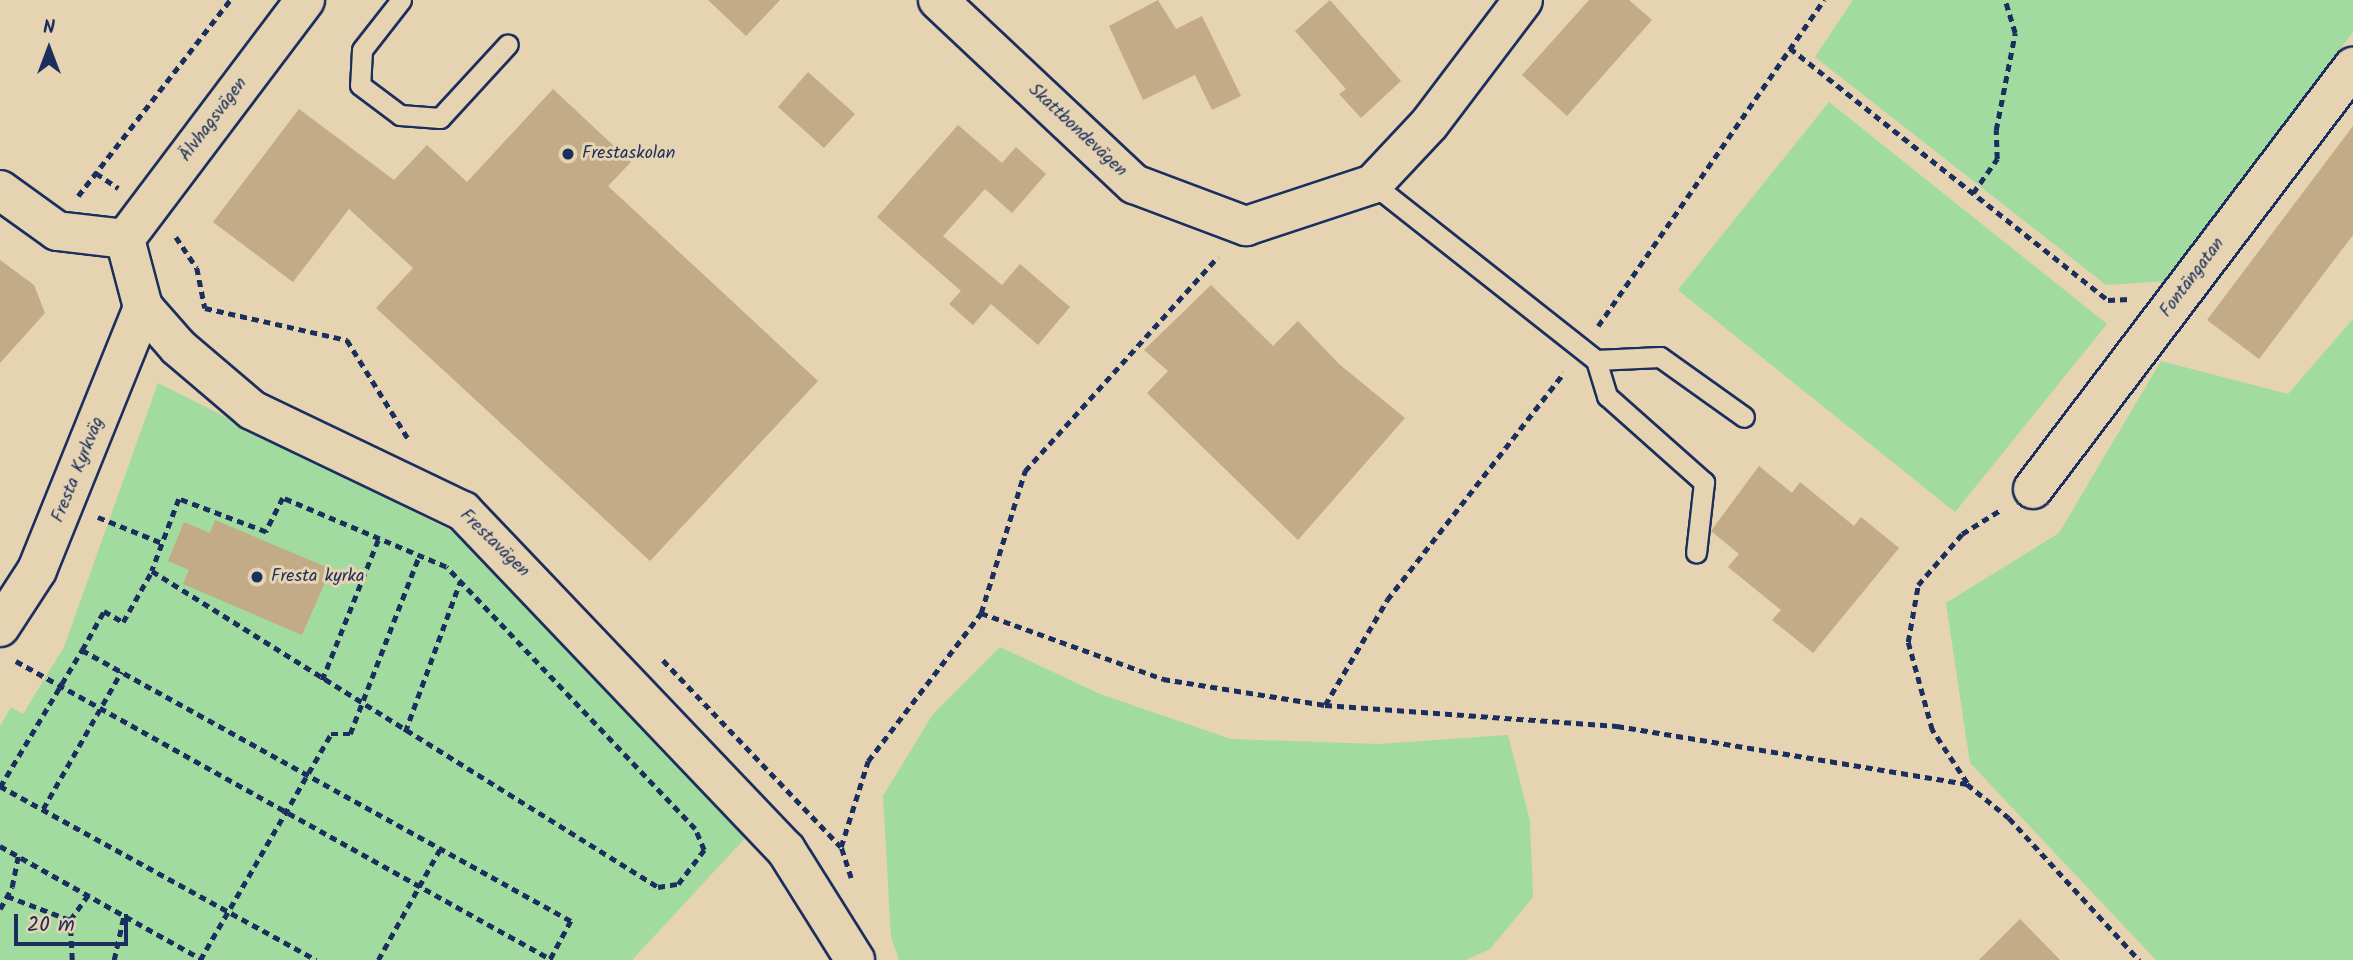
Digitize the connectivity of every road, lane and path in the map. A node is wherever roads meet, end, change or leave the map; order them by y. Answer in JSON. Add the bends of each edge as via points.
{"nodes":[{"id":1,"x":230,"y":0,"type":"edge"},
{"id":2,"x":304,"y":0,"type":"edge"},
{"id":3,"x":401,"y":0,"type":"edge"},
{"id":4,"x":938,"y":0,"type":"edge"},
{"id":5,"x":1523,"y":0,"type":"edge"},
{"id":6,"x":1824,"y":0,"type":"edge"},
{"id":7,"x":2005,"y":0,"type":"edge"},
{"id":8,"x":508,"y":44,"type":"dead end"},
{"id":9,"x":1790,"y":48,"type":"junction"},
{"id":10,"x":2353,"y":67,"type":"edge"},
{"id":11,"x":1373,"y":184,"type":"junction"},
{"id":12,"x":0,"y":190,"type":"edge"},
{"id":13,"x":1973,"y":193,"type":"junction"},
{"id":14,"x":1246,"y":226,"type":"junction"},
{"id":15,"x":57,"y":231,"type":"junction"},
{"id":16,"x":125,"y":239,"type":"junction"},
{"id":17,"x":2179,"y":296,"type":"junction"},
{"id":18,"x":143,"y":307,"type":"junction"},
{"id":19,"x":1589,"y":354,"type":"junction"},
{"id":20,"x":1744,"y":417,"type":"dead end"},
{"id":21,"x":2033,"y":489,"type":"joint"},
{"id":22,"x":66,"y":504,"type":"junction"},
{"id":23,"x":378,"y":540,"type":"junction"},
{"id":24,"x":162,"y":543,"type":"junction"},
{"id":25,"x":1696,"y":553,"type":"dead end"},
{"id":26,"x":419,"y":556,"type":"junction"},
{"id":27,"x":152,"y":571,"type":"junction"},
{"id":28,"x":460,"y":582,"type":"junction"},
{"id":29,"x":981,"y":613,"type":"junction"},
{"id":30,"x":6,"y":643,"type":"edge"},
{"id":31,"x":82,"y":650,"type":"junction"},
{"id":32,"x":121,"y":672,"type":"junction"},
{"id":33,"x":322,"y":680,"type":"junction"},
{"id":34,"x":60,"y":686,"type":"junction"},
{"id":35,"x":1325,"y":705,"type":"junction"},
{"id":36,"x":362,"y":706,"type":"junction"},
{"id":37,"x":101,"y":709,"type":"junction"},
{"id":38,"x":405,"y":733,"type":"junction"},
{"id":39,"x":306,"y":775,"type":"junction"},
{"id":40,"x":1967,"y":784,"type":"junction"},
{"id":41,"x":0,"y":786,"type":"edge"},
{"id":42,"x":43,"y":809,"type":"junction"},
{"id":43,"x":285,"y":811,"type":"junction"},
{"id":44,"x":0,"y":846,"type":"edge"},
{"id":45,"x":440,"y":849,"type":"junction"},
{"id":46,"x":18,"y":855,"type":"junction"},
{"id":47,"x":419,"y":885,"type":"junction"},
{"id":48,"x":854,"y":885,"type":"dead end"},
{"id":49,"x":88,"y":895,"type":"junction"},
{"id":50,"x":7,"y":896,"type":"junction"},
{"id":51,"x":0,"y":909,"type":"edge"},
{"id":52,"x":230,"y":913,"type":"junction"},
{"id":53,"x":124,"y":915,"type":"junction"},
{"id":54,"x":70,"y":920,"type":"junction"},
{"id":55,"x":551,"y":959,"type":"edge"},
{"id":56,"x":72,"y":960,"type":"edge"},
{"id":57,"x":114,"y":960,"type":"edge"},
{"id":58,"x":201,"y":960,"type":"edge"},
{"id":59,"x":316,"y":960,"type":"edge"},
{"id":60,"x":378,"y":960,"type":"edge"},
{"id":61,"x":855,"y":960,"type":"edge"},
{"id":62,"x":2139,"y":960,"type":"edge"}],
"edges":[{"from":1,"to":15,"type":"path"},
{"from":2,"to":16,"type":"street","name":"Älvhagsvägen"},
{"from":3,"to":8,"type":"lane","via":[[362,50],[360,85],[400,115],[440,118]]},
{"from":4,"to":14,"type":"street","name":"Skattbondevägen","via":[[1134,184]]},
{"from":5,"to":11,"type":"street","via":[[1430,123]]},
{"from":6,"to":9,"type":"path"},
{"from":7,"to":13,"type":"path","via":[[2015,33],[2007,94],[1996,130],[1997,159]]},
{"from":9,"to":13,"type":"path"},
{"from":9,"to":19,"type":"path"},
{"from":10,"to":17,"type":"street","name":"Fontängatan"},
{"from":11,"to":14,"type":"street"},
{"from":11,"to":19,"type":"lane"},
{"from":12,"to":15,"type":"street"},
{"from":13,"to":17,"type":"path","via":[[2108,300]]},
{"from":14,"to":29,"type":"path","via":[[1025,471]]},
{"from":15,"to":16,"type":"street"},
{"from":16,"to":18,"type":"street","name":"Frestavägen"},
{"from":17,"to":21,"type":"street","name":"Fontängatan"},
{"from":18,"to":22,"type":"street","name":"Fresta Kyrkväg"},
{"from":18,"to":61,"type":"street","name":"Frestavägen","via":[[178,347],[251,410],[463,510],[786,850]]},
{"from":19,"to":20,"type":"lane","via":[[1660,357]]},
{"from":19,"to":25,"type":"lane","via":[[1607,396],[1704,482]]},
{"from":19,"to":35,"type":"path","via":[[1387,600]]},
{"from":21,"to":40,"type":"path","via":[[1962,534],[1918,585],[1908,642],[1932,730]]},
{"from":22,"to":24,"type":"path"},
{"from":22,"to":30,"type":"street","name":"Fresta Kyrkväg"},
{"from":23,"to":24,"type":"path","via":[[283,498],[266,532],[179,499]]},
{"from":23,"to":26,"type":"path"},
{"from":23,"to":33,"type":"path"},
{"from":24,"to":27,"type":"path"},
{"from":26,"to":28,"type":"path","via":[[446,567]]},
{"from":26,"to":36,"type":"path"},
{"from":27,"to":31,"type":"path","via":[[123,622],[104,611]]},
{"from":27,"to":33,"type":"path"},
{"from":28,"to":38,"type":"path"},
{"from":28,"to":38,"type":"path","via":[[695,829],[704,850],[678,884],[658,887]]},
{"from":29,"to":35,"type":"path","via":[[1163,679]]},
{"from":29,"to":48,"type":"path","via":[[868,761],[841,847]]},
{"from":30,"to":34,"type":"path"},
{"from":31,"to":32,"type":"path"},
{"from":31,"to":34,"type":"path"},
{"from":32,"to":37,"type":"path"},
{"from":32,"to":39,"type":"path"},
{"from":33,"to":36,"type":"path"},
{"from":34,"to":37,"type":"path"},
{"from":34,"to":41,"type":"path"},
{"from":35,"to":40,"type":"path","via":[[1617,726]]},
{"from":36,"to":38,"type":"path"},
{"from":36,"to":39,"type":"path","via":[[350,734],[331,734]]},
{"from":37,"to":42,"type":"path"},
{"from":37,"to":43,"type":"path"},
{"from":39,"to":43,"type":"path"},
{"from":39,"to":45,"type":"path"},
{"from":40,"to":62,"type":"path","via":[[2009,818]]},
{"from":41,"to":42,"type":"path"},
{"from":42,"to":52,"type":"path"},
{"from":43,"to":47,"type":"path"},
{"from":43,"to":52,"type":"path"},
{"from":44,"to":46,"type":"path"},
{"from":45,"to":47,"type":"path"},
{"from":45,"to":55,"type":"path","via":[[571,921]]},
{"from":46,"to":49,"type":"path"},
{"from":46,"to":50,"type":"path"},
{"from":47,"to":55,"type":"path"},
{"from":47,"to":60,"type":"path"},
{"from":49,"to":53,"type":"path"},
{"from":49,"to":54,"type":"path"},
{"from":50,"to":51,"type":"path"},
{"from":50,"to":54,"type":"path"},
{"from":52,"to":58,"type":"path"},
{"from":52,"to":59,"type":"path"},
{"from":53,"to":57,"type":"path"},
{"from":53,"to":58,"type":"path"},
{"from":54,"to":56,"type":"path"}]}
